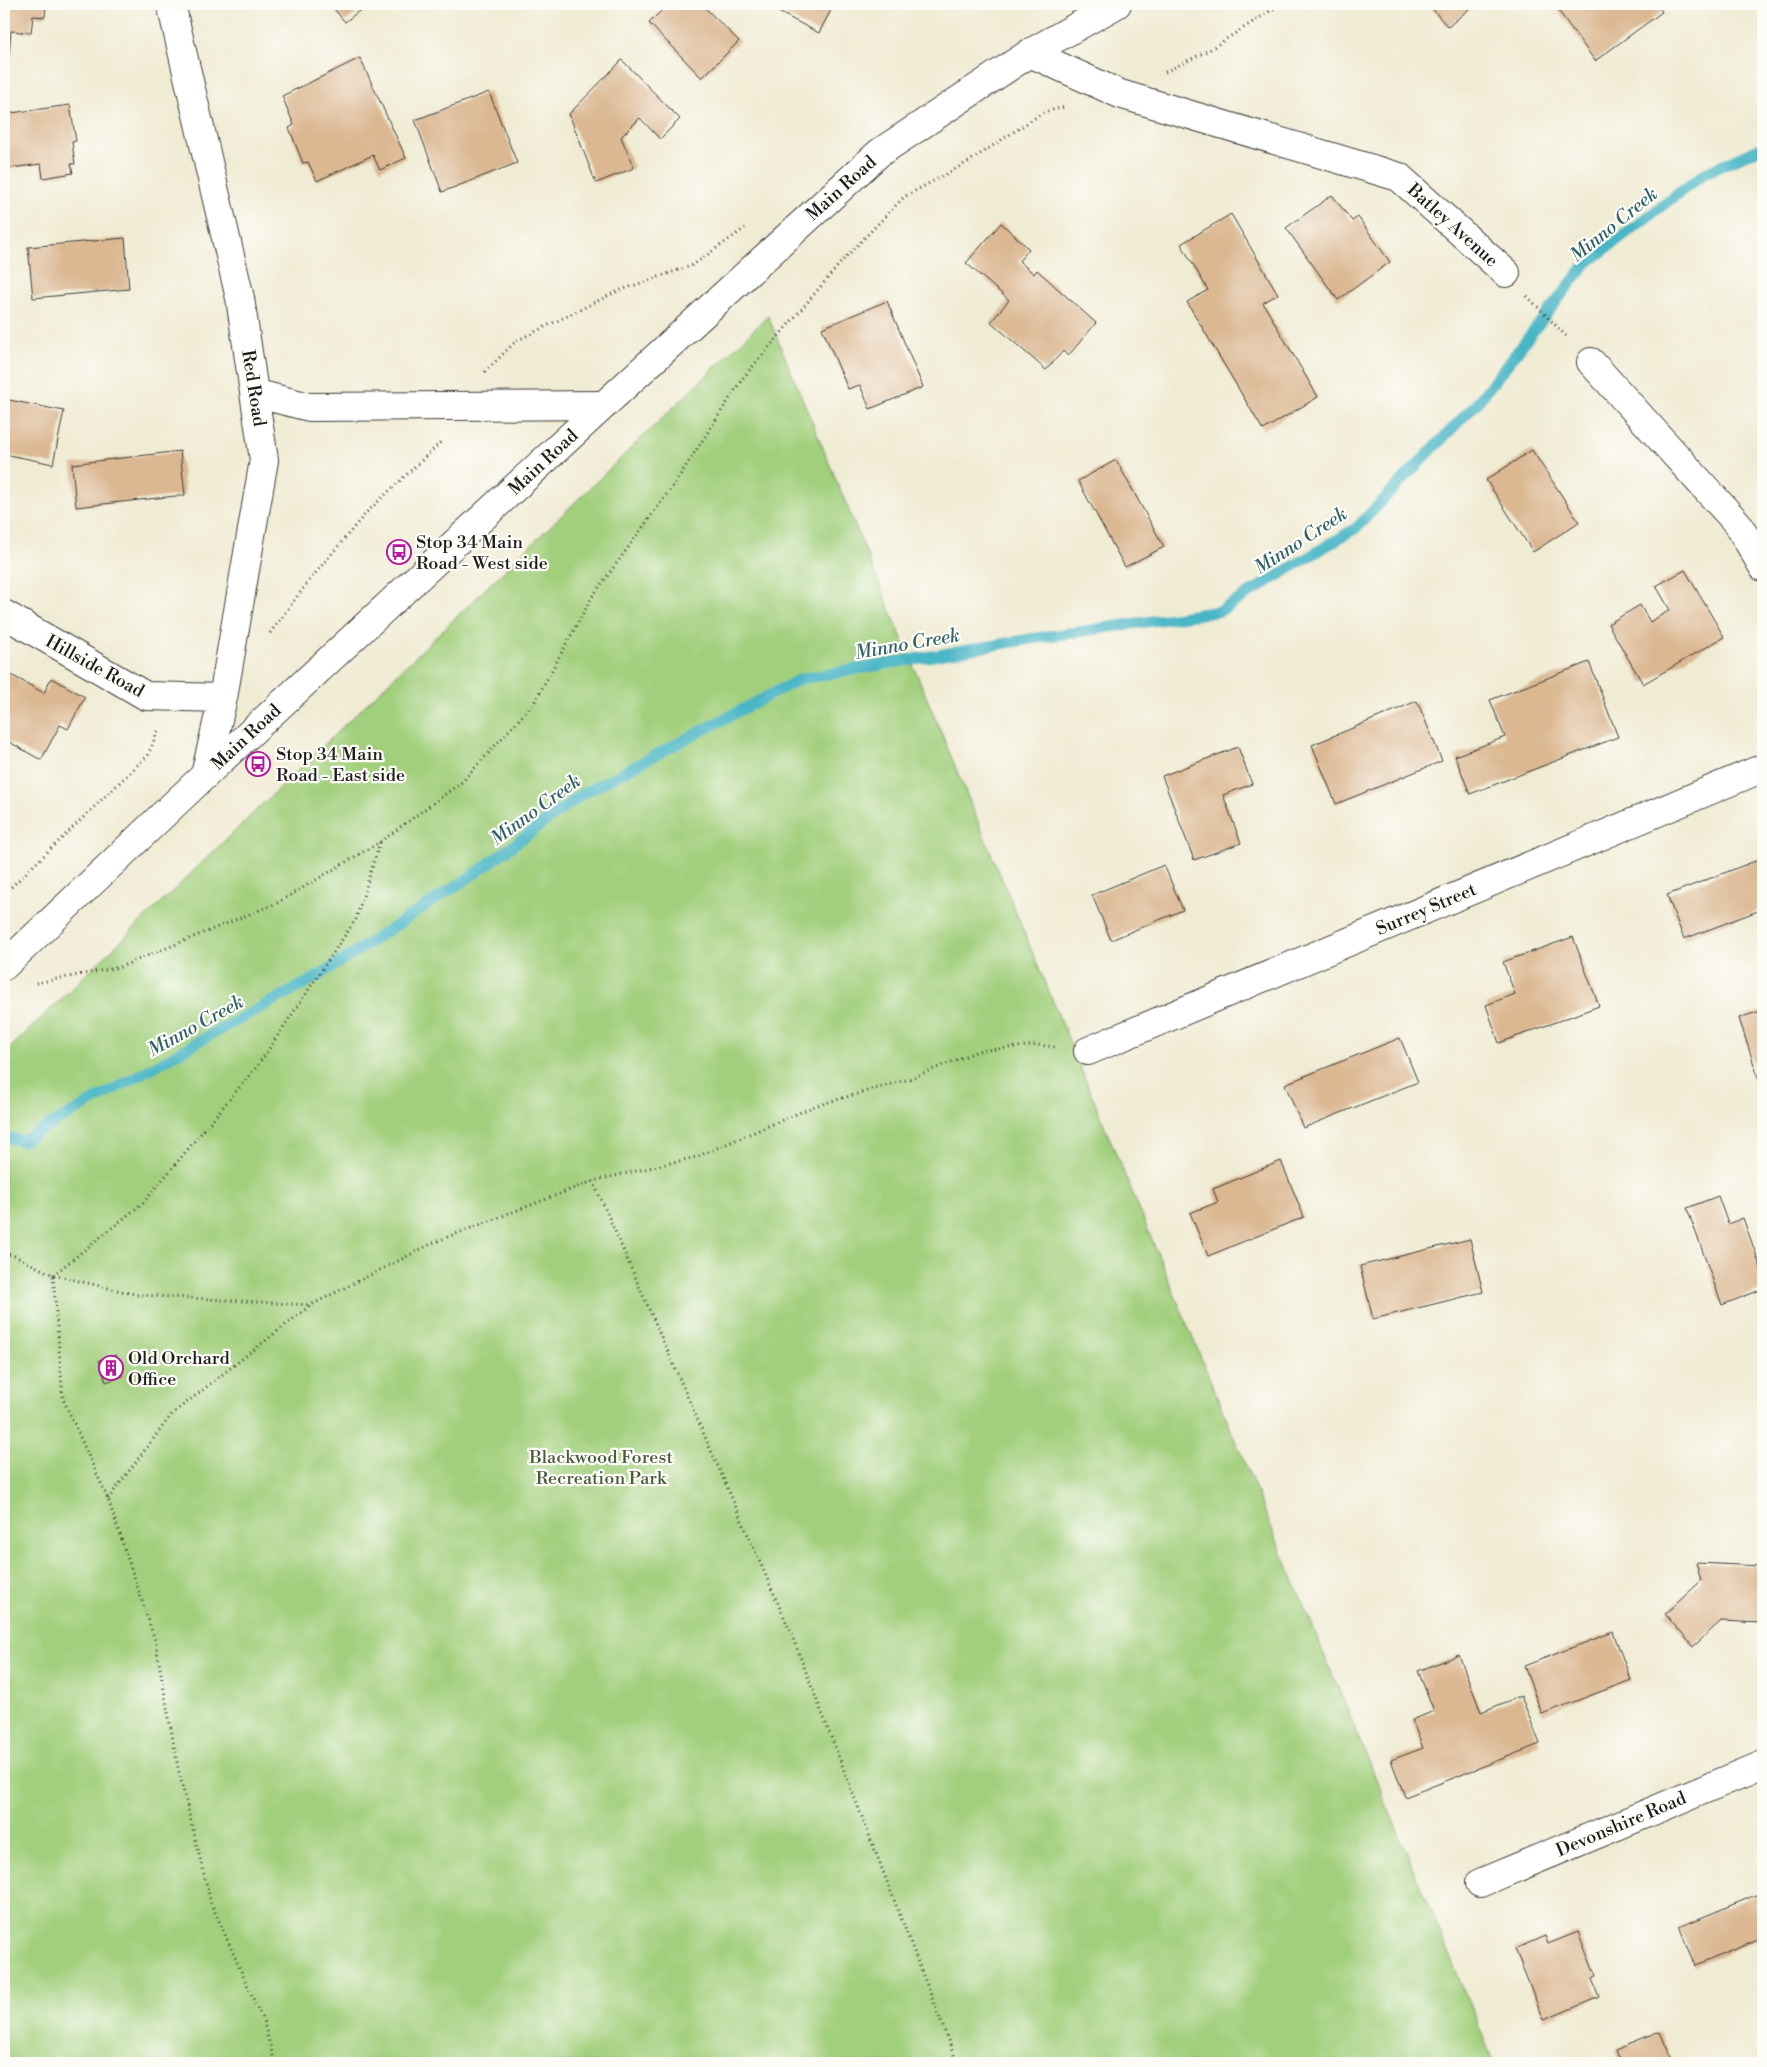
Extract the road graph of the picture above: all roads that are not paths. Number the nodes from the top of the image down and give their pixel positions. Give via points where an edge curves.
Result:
1 (171, 4) edge
2 (1117, 4) edge
3 (1030, 53) junction
4 (1506, 274) road end
5 (1591, 362) road end
6 (254, 393) junction
7 (604, 405) junction
8 (1763, 567) edge
9 (4, 614) edge
10 (222, 698) junction
11 (1763, 768) edge
12 (205, 775) junction
13 (4, 966) edge
14 (1088, 1051) road end
15 (1763, 1765) edge
16 (1480, 1883) dead end

1 - 6 street, Red Road via 240,298
2 - 3 street, Main Road
3 - 4 street, Batley Avenue via 1120,94 1400,177
3 - 7 street, Main Road via 879,153
5 - 8 street via 1738,524
6 - 7 street via 310,407
6 - 10 street, Red Road via 264,460
7 - 12 street, Main Road
9 - 10 street, Hillside Road via 146,696
10 - 12 street, Red Road
11 - 14 street, Surrey Street
12 - 13 street, Main Road
15 - 16 street, Devonshire Road

